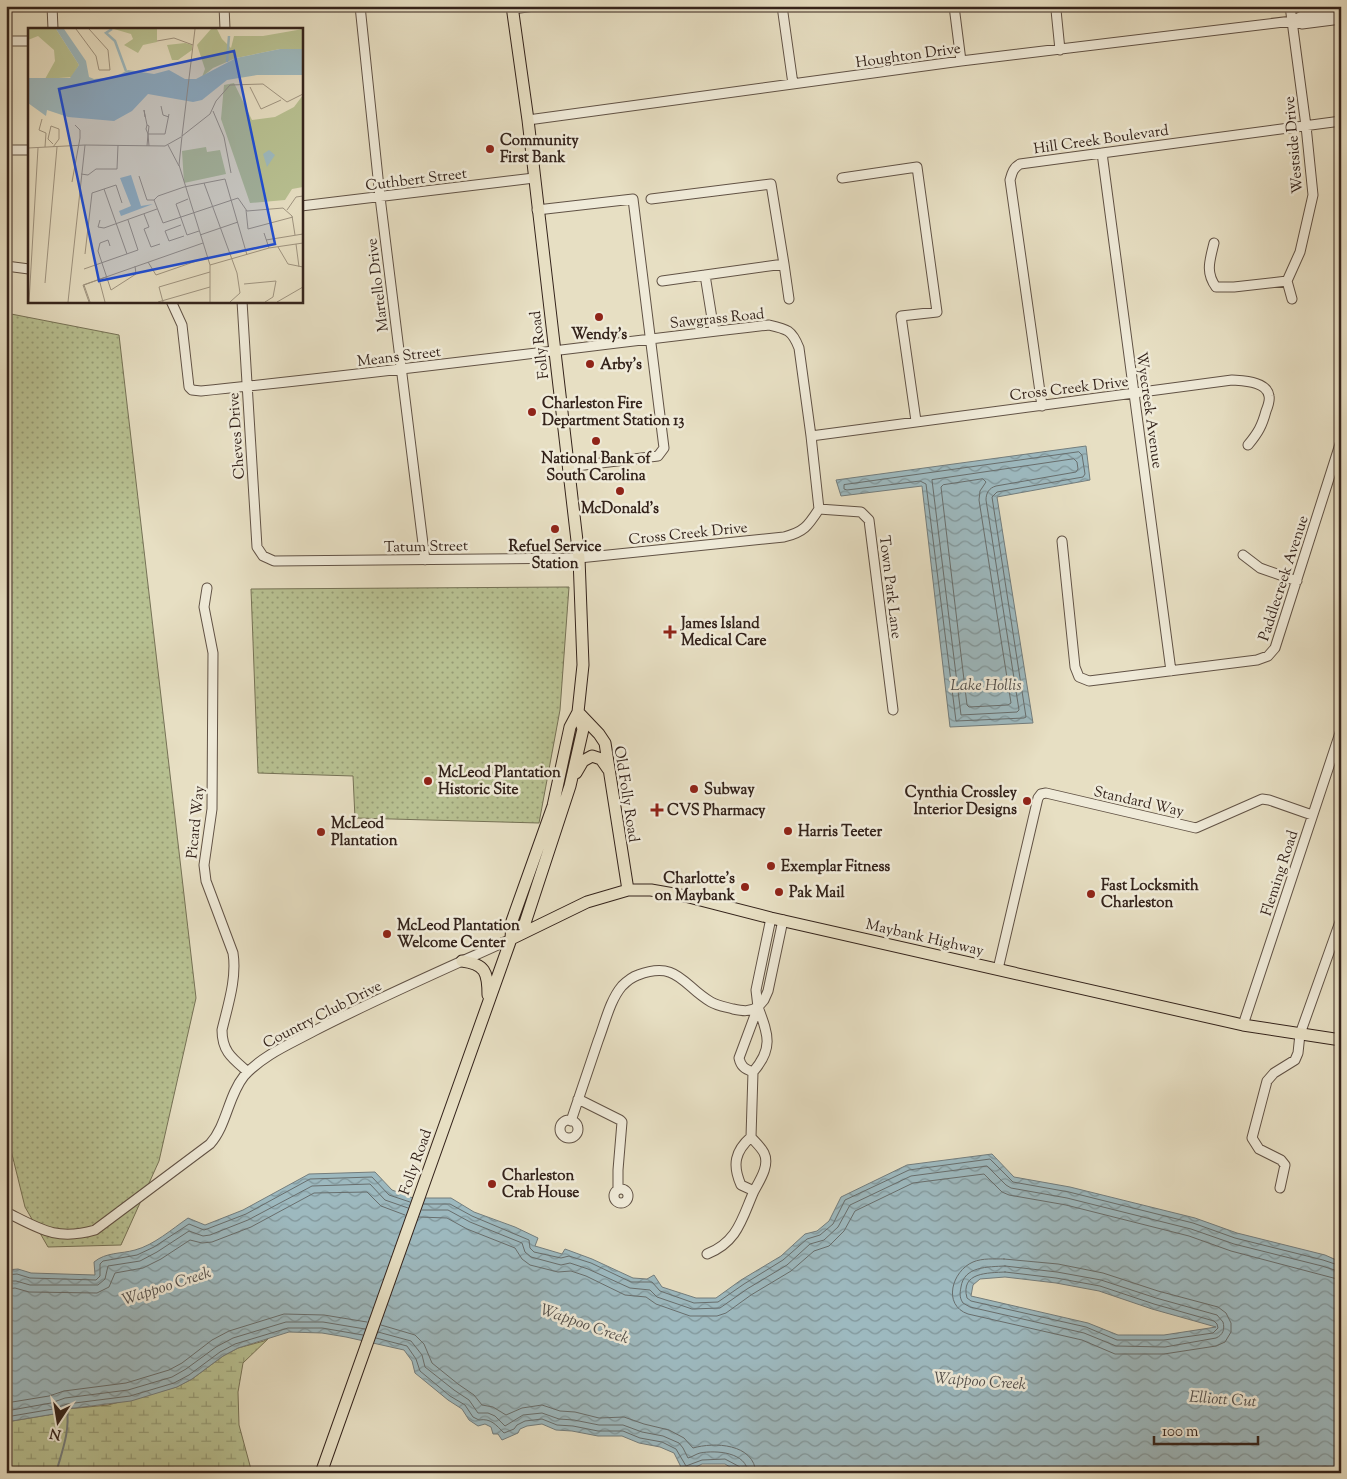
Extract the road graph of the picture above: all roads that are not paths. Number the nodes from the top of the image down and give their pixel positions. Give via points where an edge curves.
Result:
1 (52, 6) edge
2 (224, 6) edge
3 (360, 6) edge
4 (534, 6) edge
5 (782, 6) edge
6 (954, 6) edge
7 (1057, 6) edge
8 (1290, 6) edge
9 (513, 8) edge
10 (1341, 10) edge
11 (1341, 19) edge
12 (1292, 21) junction
13 (53, 28) edge
14 (225, 28) edge
15 (6, 41) edge
16 (28, 41) edge
17 (1060, 50) junction
18 (961, 61) junction
19 (793, 84) junction
20 (528, 120) junction
21 (1341, 121) edge
22 (1306, 126) junction
23 (6, 150) edge
24 (28, 150) edge
25 (1102, 153) junction
26 (534, 178) junction
27 (842, 178) dead end
28 (380, 197) junction
29 (651, 199) dead end
30 (302, 206) edge
31 (537, 210) junction
32 (1214, 243) dead end
33 (784, 264) junction
34 (6, 266) edge
35 (28, 269) edge
36 (705, 275) junction
37 (662, 280) dead end
38 (1287, 281) junction
39 (789, 299) dead end
40 (1292, 300) dead end
41 (171, 302) edge
42 (242, 302) edge
43 (714, 331) junction
44 (650, 338) junction
45 (555, 350) junction
46 (402, 370) junction
47 (246, 386) junction
48 (1134, 394) junction
49 (1042, 406) junction
50 (916, 421) junction
51 (811, 436) junction
52 (1341, 442) edge
53 (1248, 445) dead end
54 (568, 467) junction
55 (819, 509) junction
56 (1062, 541) dead end
57 (1243, 556) dead end
58 (579, 558) junction
59 (425, 560) junction
60 (274, 561) joint
61 (1297, 581) junction
62 (207, 588) dead end
63 (1172, 670) junction
64 (893, 710) dead end
65 (578, 712) junction
66 (1341, 730) edge
67 (610, 771) junction
68 (570, 786) junction
69 (1312, 815) junction
70 (628, 890) junction
71 (777, 919) junction
72 (1341, 919) edge
73 (511, 939) junction
74 (462, 961) junction
75 (998, 969) junction
76 (488, 1004) junction
77 (758, 1007) junction
78 (1243, 1025) junction
79 (1300, 1034) junction
80 (1341, 1040) edge
81 (248, 1072) junction
82 (753, 1072) junction
83 (578, 1099) junction
84 (571, 1121) dead end
85 (751, 1137) junction
86 (1280, 1188) dead end
87 (618, 1189) dead end
88 (754, 1191) junction
89 (6, 1212) edge
90 (708, 1254) dead end
91 (321, 1473) edge

1 - 13 street
2 - 14 street
3 - 28 street, Martello Drive
4 - 9 street
5 - 19 street
6 - 18 street
7 - 17 street
8 - 12 street, Westside Drive
9 - 20 main road, Folly Road
10 - 12 street, Houghton Drive via 1302,16
11 - 12 street, Houghton Drive via 1302,24
12 - 17 street, Houghton Drive
12 - 22 street, Westside Drive
15 - 16 street
17 - 18 street, Houghton Drive
18 - 19 street, Houghton Drive
19 - 20 street, Houghton Drive
20 - 26 main road, Folly Road
21 - 22 street, Hill Creek Boulevard
22 - 25 street, Hill Creek Boulevard
22 - 38 street, Westside Drive via 1313,195 1300,252
23 - 24 street
25 - 48 street, Wyecreek Avenue
25 - 49 street, Hill Creek Boulevard via 1020,164 1010,180
26 - 28 street, Cuthbert Street
26 - 31 main road, Folly Road
27 - 50 street via 917,167 937,312 901,316
28 - 30 street, Cuthbert Street
28 - 46 street, Martello Drive
29 - 33 street via 772,184
31 - 44 street via 633,199
31 - 45 main road, Folly Road
32 - 38 street via 1210,278 1216,287
33 - 36 street
33 - 39 street
34 - 35 street
36 - 37 street
36 - 43 street
38 - 40 street
41 - 47 street, Means Street via 182,325 189,387 201,391
42 - 47 street, Cheves Drive
43 - 44 street, Sawgrass Road
43 - 51 street, Sawgrass Road via 769,325 787,329 794,336 799,348
44 - 45 street, Sawgrass Road
44 - 54 street via 662,452 658,456
45 - 46 street, Means Street
45 - 54 main road, Folly Road
46 - 47 street, Means Street
46 - 59 street, Martello Drive
47 - 60 street, Cheves Drive via 257,547 263,556
48 - 49 street, Cross Creek Drive
48 - 53 street, Cross Creek Drive via 1232,380 1262,386 1270,398 1261,428
48 - 63 street, Wyecreek Avenue
49 - 50 street, Cross Creek Drive
50 - 51 street, Cross Creek Drive
51 - 55 street, Sawgrass Road
52 - 61 street, Paddlecreek Avenue
54 - 58 main road, Folly Road
55 - 58 street, Cross Creek Drive via 809,525 789,536
55 - 64 street, Town Park Lane via 861,512 869,520
56 - 63 street via 1075,667 1079,677 1089,681
57 - 61 street via 1260,568
58 - 59 street, Tatum Street
58 - 65 main road, Folly Road via 583,665
59 - 60 street, Tatum Street
61 - 63 street, Paddlecreek Avenue via 1275,648 1268,656 1258,660
62 - 81 street, Picard Way via 204,607 213,653 212,809 204,865 206,882 235,962 222,1038 230,1057
65 - 67 main road, Old Folly Road via 600,734
65 - 68 main road, Folly Road via 583,729
65 - 73 main road, Folly Road via 570,727 553,806 512,921
66 - 69 street, Fleming Road
67 - 68 main road via 601,759 587,757
67 - 70 main road, Old Folly Road
68 - 73 main road, Folly Road via 524,923
69 - 75 street, Standard Way via 1262,800 1196,828 1041,794
69 - 78 street, Fleming Road
70 - 71 main road, Maybank Highway via 683,895
70 - 73 main road, Maybank Highway via 588,902
71 - 75 main road, Maybank Highway
71 - 77 street via 756,990
72 - 79 street
73 - 74 street, Country Club Drive
73 - 76 main road, Folly Road
74 - 76 main road via 474,963 486,974
74 - 81 street, Country Club Drive via 346,1014 268,1055
75 - 78 main road, Maybank Highway
76 - 91 main road, Folly Road
77 - 82 street via 767,1032 767,1047 764,1058
77 - 82 street via 739,1058 740,1064
77 - 83 street via 749,1011 713,1003 681,976 671,972 660,970 631,978 616,994
78 - 79 main road, Maybank Highway
79 - 80 main road, Maybank Highway
79 - 86 street via 1295,1060 1267,1081 1252,1138 1259,1149 1281,1160 1284,1165
81 - 89 street, Country Club Drive via 235,1090 217,1136 210,1144 95,1230 81,1234 52,1233
82 - 85 street
83 - 84 street
83 - 87 street via 622,1122
85 - 88 street via 766,1159
85 - 88 street via 740,1146 737,1170 741,1185
88 - 90 street via 733,1238

